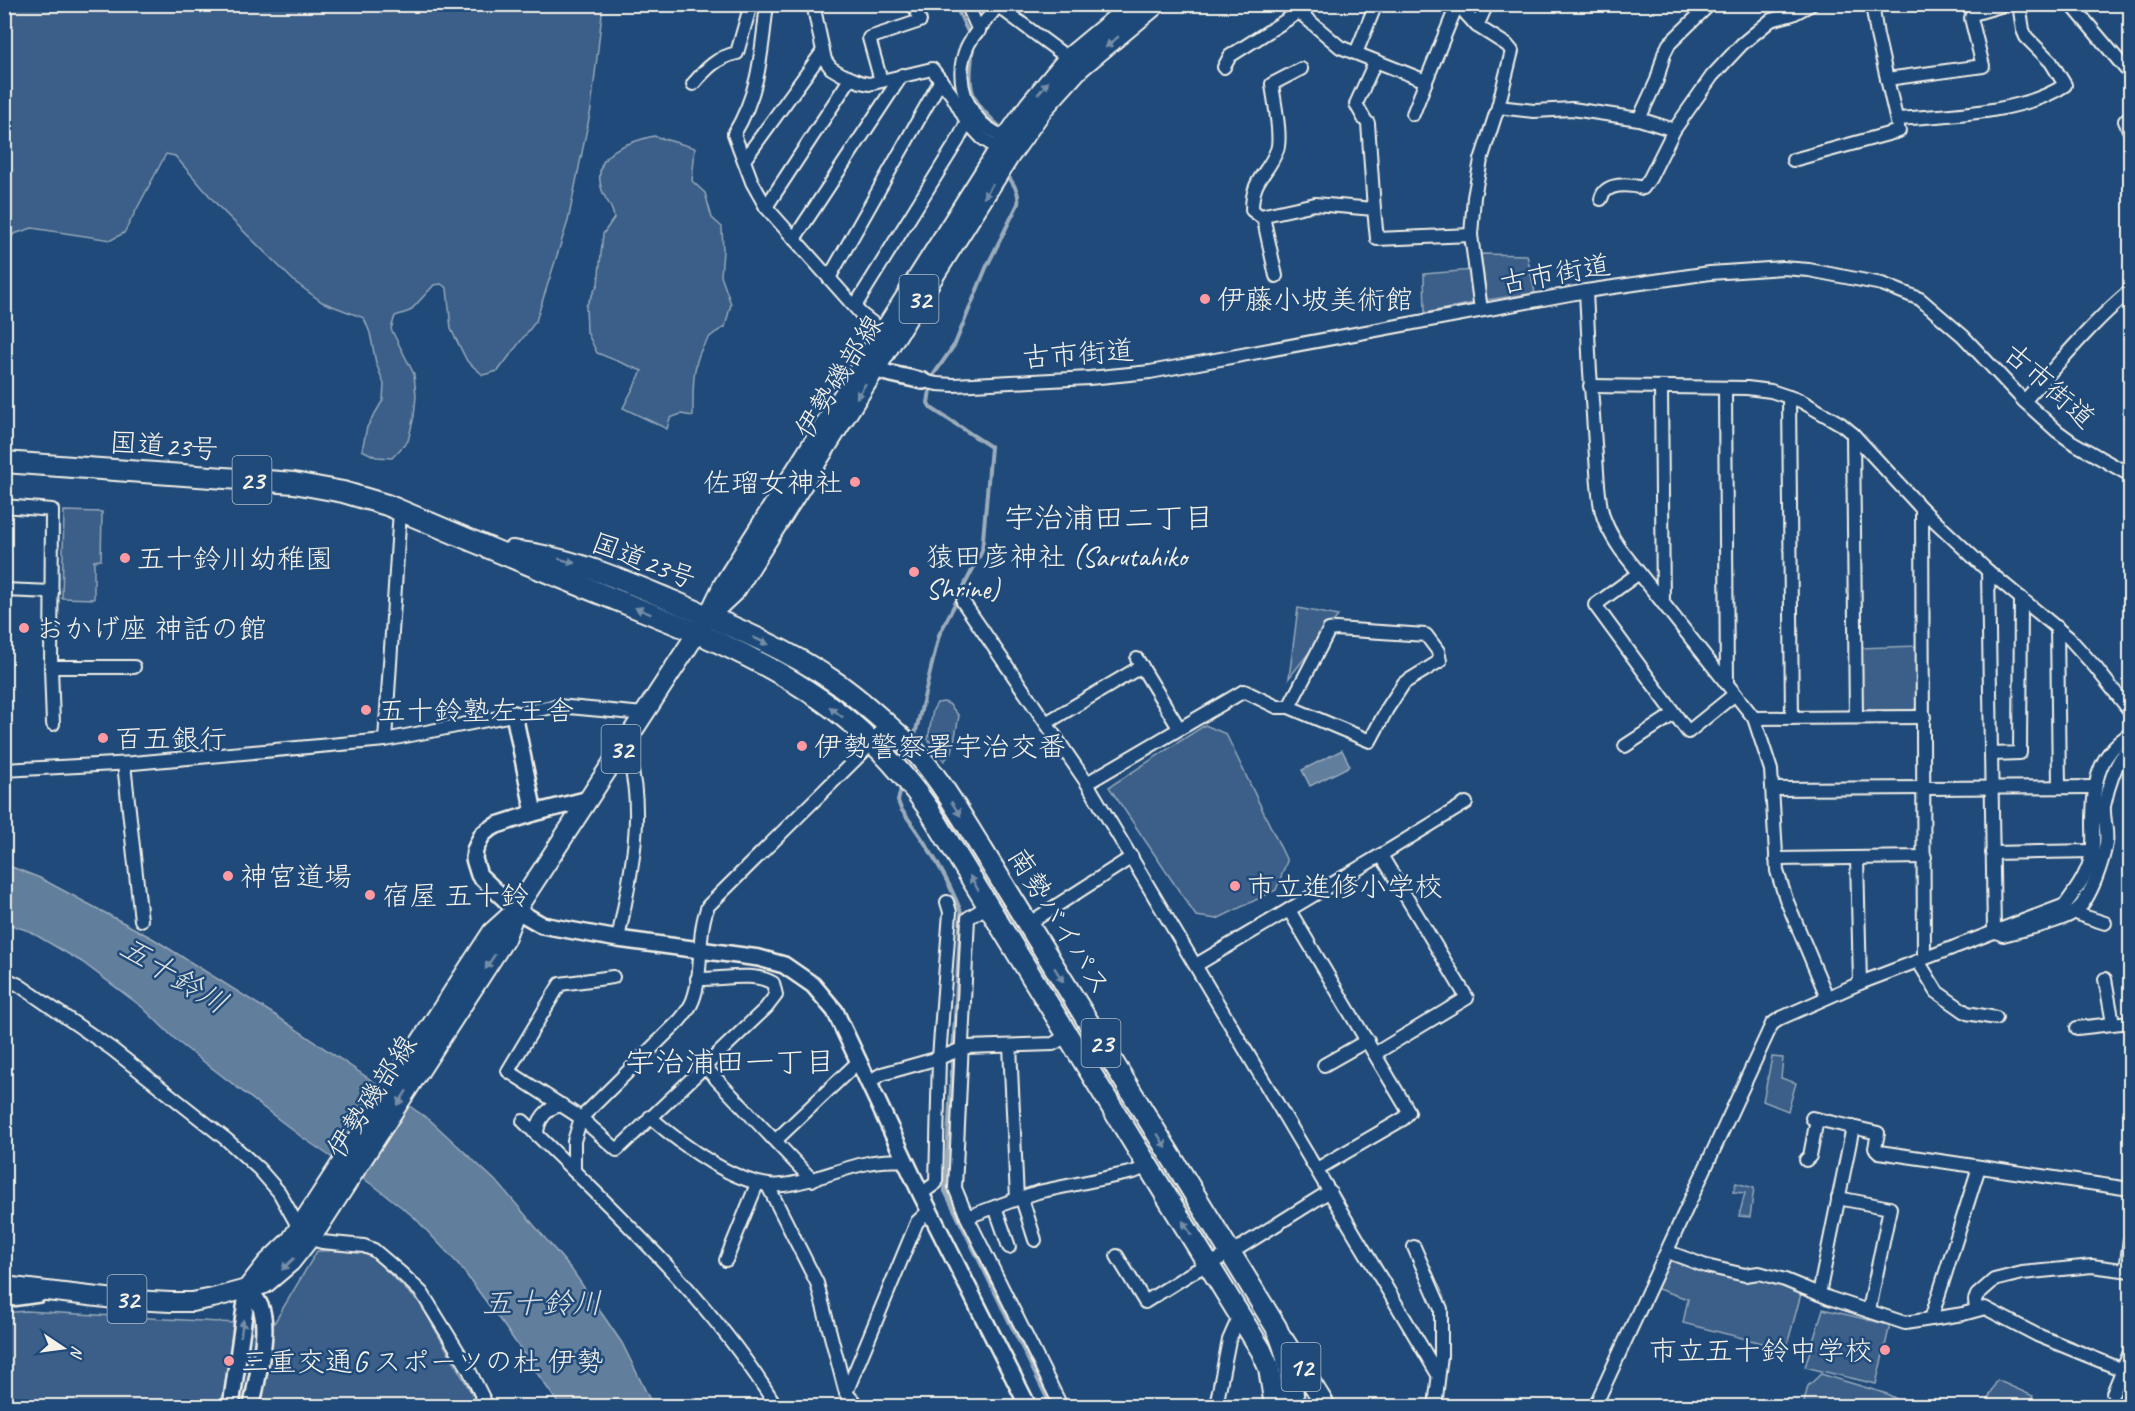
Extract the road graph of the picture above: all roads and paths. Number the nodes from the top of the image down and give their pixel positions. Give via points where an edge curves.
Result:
1 (750, 4) edge
2 (767, 4) edge
3 (813, 4) edge
4 (914, 4) edge
5 (966, 4) edge
6 (1157, 4) edge
7 (1376, 4) edge
8 (1487, 4) edge
9 (1710, 4) edge
10 (1812, 4) edge
11 (1872, 4) edge
12 (2007, 4) edge
13 (2019, 4) edge
14 (2071, 4) edge
15 (998, 5) edge
16 (1457, 5) edge
17 (1133, 8) edge
18 (1477, 26) junction
19 (979, 31) junction
20 (823, 51) junction
21 (1356, 53) junction
22 (1068, 58) junction
23 (1375, 62) junction
24 (1224, 67) dead end
25 (1301, 69) dead end
26 (2130, 74) edge
27 (902, 75) junction
28 (850, 79) junction
29 (1887, 79) junction
30 (941, 80) junction
31 (881, 81) junction
32 (1426, 81) junction
33 (693, 84) dead end
34 (1498, 107) junction
35 (1413, 114) dead end
36 (2130, 116) edge
37 (1639, 119) junction
38 (1897, 119) junction
39 (967, 122) junction
40 (1674, 130) junction
41 (2130, 132) edge
42 (1001, 144) junction
43 (744, 160) junction
44 (1793, 160) dead end
45 (1601, 199) dead end
46 (766, 207) junction
47 (1374, 209) junction
48 (1263, 216) junction
49 (1472, 236) junction
50 (794, 239) junction
51 (1276, 276) dead end
52 (829, 278) junction
53 (1586, 291) junction
54 (2130, 291) edge
55 (855, 306) junction
56 (1481, 310) junction
57 (883, 331) junction
58 (869, 365) junction
59 (923, 381) joint
60 (1590, 386) junction
61 (1661, 387) junction
62 (1725, 388) junction
63 (1790, 396) junction
64 (2024, 401) junction
65 (1853, 434) junction
66 (4, 462) edge
67 (2130, 475) edge
68 (4, 506) edge
69 (1922, 509) junction
70 (400, 510) junction
71 (488, 548) junction
72 (1988, 571) junction
73 (1639, 573) junction
74 (4, 590) edge
75 (52, 592) junction
76 (2021, 598) junction
77 (963, 602) dead end
78 (1663, 603) junction
79 (708, 616) junction
80 (2056, 627) junction
81 (697, 633) junction
82 (51, 667) junction
83 (134, 667) dead end
84 (1728, 684) junction
85 (1735, 694) junction
86 (1289, 708) junction
87 (2130, 711) edge
88 (514, 714) junction
89 (644, 714) junction
90 (1674, 714) junction
91 (1856, 717) junction
92 (1924, 717) junction
93 (1754, 718) junction
94 (1792, 718) junction
95 (1046, 723) junction
96 (53, 724) dead end
97 (887, 724) junction
98 (1179, 728) junction
99 (2130, 734) edge
100 (385, 740) junction
101 (872, 743) junction
102 (1625, 746) dead end
103 (2130, 749) edge
104 (618, 753) junction
105 (1992, 754) junction
106 (124, 764) junction
107 (4, 770) edge
108 (1088, 783) junction
109 (2059, 786) junction
110 (1992, 787) junction
111 (2094, 787) junction
112 (1773, 789) junction
113 (1924, 789) junction
114 (589, 799) junction
115 (1466, 803) dead end
116 (534, 813) junction
117 (2093, 851) junction
118 (1992, 853) junction
119 (1381, 855) junction
120 (1132, 857) junction
121 (1924, 857) junction
122 (1857, 858) junction
123 (1776, 859) junction
124 (947, 902) dead end
125 (988, 906) junction
126 (516, 910) junction
127 (1289, 910) junction
128 (2077, 910) junction
129 (141, 920) dead end
130 (2105, 923) dead end
131 (1028, 924) junction
132 (1994, 931) junction
133 (618, 939) junction
134 (700, 949) junction
135 (1921, 960) junction
136 (1196, 965) junction
137 (613, 977) dead end
138 (4, 978) edge
139 (697, 979) junction
140 (2105, 979) dead end
141 (1860, 983) junction
142 (1827, 997) junction
143 (1996, 1018) dead end
144 (2130, 1022) edge
145 (2113, 1023) junction
146 (2077, 1028) dead end
147 (1068, 1035) junction
148 (1368, 1040) junction
149 (1010, 1046) junction
150 (960, 1050) junction
151 (1376, 1053) junction
152 (941, 1057) junction
153 (859, 1061) junction
154 (1324, 1065) dead end
155 (704, 1066) junction
156 (868, 1082) junction
157 (562, 1105) junction
158 (650, 1117) junction
159 (582, 1118) junction
160 (523, 1122) dead end
161 (1852, 1127) junction
162 (537, 1135) junction
163 (776, 1140) junction
164 (905, 1160) junction
165 (1806, 1160) dead end
166 (1148, 1166) junction
167 (1979, 1167) junction
168 (1317, 1170) junction
169 (574, 1172) junction
170 (812, 1180) junction
171 (763, 1185) junction
172 (2130, 1189) edge
173 (1330, 1191) junction
174 (921, 1194) junction
175 (1838, 1198) junction
176 (1019, 1199) junction
177 (995, 1207) junction
178 (930, 1210) junction
179 (967, 1217) junction
180 (308, 1228) junction
181 (2130, 1239) edge
182 (1035, 1240) dead end
183 (1009, 1247) dead end
184 (1413, 1248) dead end
185 (1668, 1252) junction
186 (1231, 1253) junction
187 (1117, 1256) dead end
188 (726, 1260) dead end
189 (1209, 1264) junction
190 (2128, 1270) edge
191 (4, 1279) edge
192 (4, 1286) edge
193 (249, 1287) junction
194 (51, 1292) junction
195 (1819, 1294) junction
196 (4, 1299) edge
197 (1976, 1309) junction
198 (1869, 1310) junction
199 (1240, 1315) junction
200 (1931, 1319) junction
201 (1276, 1327) junction
202 (1261, 1350) junction
203 (2127, 1362) edge
204 (1437, 1373) junction
205 (846, 1393) junction
206 (2113, 1393) dead end
207 (1294, 1406) edge
208 (231, 1407) edge
209 (252, 1407) edge
210 (487, 1407) edge
211 (776, 1407) edge
212 (858, 1407) edge
213 (1028, 1407) edge
214 (1061, 1407) edge
215 (1216, 1407) edge
216 (1275, 1407) edge
217 (1326, 1407) edge
218 (1435, 1407) edge
219 (1595, 1407) edge

1 - 33 street via 736,53 711,64
2 - 43 street via 753,93 734,134
3 - 20 street
4 - 31 street via 920,21 868,38
5 - 19 street
6 - 17 main road, 伊勢磯部線 / 32
7 - 21 street
8 - 18 street
9 - 37 street via 1669,44
10 - 40 street via 1771,20 1742,44 1712,76
11 - 29 street
12 - 29 street via 1971,18 1983,66
13 - 38 street via 2024,33 2051,62 2065,85 2034,100 2003,107
14 - 26 street
15 - 19 street
15 - 22 street
16 - 18 street
16 - 32 street
17 - 22 main road, 伊勢磯部線 / 32
17 -> 58 main road, 伊勢磯部線 / 32 via 1044,108
18 - 34 street via 1512,51
19 - 42 street via 968,45 962,63 962,87 973,111
20 - 28 street via 831,68
20 - 43 street
21 - 23 street
21 - 24 street via 1340,47 1299,12 1230,56
42 -> 22 main road, 伊勢磯部線 / 32
23 - 32 street
23 - 47 street via 1356,104 1366,122
25 - 48 street via 1272,84 1279,143 1256,183 1252,200 1252,210
27 - 30 street via 932,69
27 - 31 street
27 - 50 street
28 - 31 street via 869,84
28 - 46 street
29 - 38 street
30 - 39 street
30 - 52 street
32 - 35 street
34 - 37 street via 1534,111 1572,109
34 - 49 street via 1481,160
36 - 41 street via 2125,121
37 - 40 street
38 - 44 street via 1899,131
39 - 42 street via 982,138
39 - 55 street
40 - 45 street via 1643,188 1630,184 1610,188
42 - 57 main road, 伊勢磯部線 / 32
43 - 46 street
46 - 50 street
47 - 48 street via 1315,204
47 - 49 street via 1377,239
48 - 51 street
49 - 56 street
50 - 52 street
52 - 55 street
53 - 56 street, 古市街道
53 - 60 street
53 - 64 street, 古市街道 via 1710,273 1783,268 1882,284 1936,310
54 - 64 street via 2103,313
55 - 57 street
56 - 59 street, 古市街道 via 1150,372 954,385
57 - 58 main road, 伊勢磯部線 / 32
58 - 59 street
58 - 79 main road, 伊勢磯部線 / 32 via 723,585
60 - 61 street
60 - 73 street via 1601,510 1611,537
61 - 62 street
61 - 78 street
62 - 63 street
62 - 84 street
63 - 65 street
63 - 94 street
64 - 67 street, 古市街道 via 2072,442
65 - 69 street
65 - 91 street
66 - 70 highway, 国道23号 / 23 via 294,483 360,496
68 - 75 street via 52,510
69 - 72 street
69 - 92 street
70 - 71 highway, 国道23号 / 23
70 - 100 street
71 -> 79 highway, 国道23号 / 23 via 544,555 594,569
81 -> 71 highway, 国道23号 / 23
72 - 76 street
72 - 105 street
73 - 78 street
73 - 90 street via 1595,605
74 - 75 street
75 - 82 street
76 - 80 street
76 - 105 street via 2020,753
77 - 95 street
78 - 84 street
79 - 81 main road, 伊勢磯部線 / 32
79 -> 97 highway, 南勢バイパス / 23 via 820,672
80 - 87 street
80 - 109 street
81 - 89 main road, 伊勢磯部線 / 32
101 -> 81 highway, 南勢バイパス / 23 via 782,674
82 - 83 street
82 - 96 street
84 - 85 street
85 - 90 street via 1688,732
85 - 93 street
86 - 86 street via 1370,741 1404,683 1440,661 1438,651 1426,635 1329,630
86 - 98 street via 1277,707 1244,691
88 - 89 street via 573,706
88 - 100 street
88 - 116 street
89 - 104 main road, 伊勢磯部線 / 32
90 - 102 street
91 - 92 street
91 - 94 street
92 - 113 street
93 - 94 street
93 - 112 street
95 - 98 street via 1139,663
95 - 108 street
97 - 101 street
97 -> 131 highway, 南勢バイパス / 23 via 947,795
98 - 108 street
99 - 111 street via 2112,748
100 - 106 street
125 -> 101 highway, 南勢バイパス / 23 via 914,788
101 - 134 street via 714,899 704,917
103 - 128 street via 2120,759 2104,805 2103,855 2091,889
104 - 114 main road, 伊勢磯部線 / 32
104 - 133 street via 630,763 637,801 630,878
105 - 110 street
106 - 107 street
106 - 129 street
108 - 120 street
109 - 110 street
109 - 111 street
110 - 113 street
110 - 118 street
111 - 117 street
112 - 113 street
112 - 123 street
113 - 121 street
114 - 116 street
114 - 126 main road, 伊勢磯部線 / 32
115 - 119 street
116 - 126 street via 488,830 475,850 479,875
117 - 118 street
117 - 132 street via 2076,891 2065,905
118 - 132 street
119 - 127 street
119 - 151 street via 1467,999
120 - 131 street
120 - 136 street
121 - 122 street
121 - 135 street
122 - 123 street
122 - 141 street
123 - 142 street via 1786,899
124 - 152 street via 950,912
125 - 147 highway, 南勢バイパス / 23
125 - 150 street via 968,918
126 - 133 street via 542,925
126 - 180 main road, 伊勢磯部線 / 32 via 492,932 428,1044
127 - 136 street
127 - 148 street
128 - 130 street via 2080,915
128 - 132 street via 2003,935
131 -> 186 highway, 南勢バイパス / 23
132 - 135 street
133 - 134 street
134 - 139 street
134 - 153 street via 776,962 805,977 835,1011
135 - 141 street
135 - 143 street via 1937,992 1967,1013
136 - 168 street
137 - 157 street via 560,984 508,1071
138 - 180 street via 112,1049 227,1140 259,1169
139 - 155 street via 765,979 773,983 776,991 766,1008
139 - 159 street via 693,1000 680,1020
140 - 145 street
141 - 142 street
142 - 185 street via 1773,1024
144 - 145 street
145 - 146 street
147 - 149 street via 1053,1044
147 - 166 highway, 南勢バイパス / 23
148 - 151 street
148 - 154 street
149 - 150 street
149 - 176 street
150 - 152 street
150 - 179 street via 955,1188
151 - 168 street via 1409,1112
152 - 156 street via 882,1074
152 - 174 street via 936,1183
153 - 156 street
153 - 163 street
155 - 158 street
155 - 163 street
156 - 164 street
157 - 159 street
157 - 162 street via 554,1106 541,1119
158 - 159 street via 617,1150
158 - 171 street via 710,1160
159 - 169 street via 574,1140
160 - 162 street
161 - 165 street via 1815,1119 1810,1156
161 - 167 street via 1878,1133 1875,1148 1879,1152
161 - 175 street
162 - 169 street
163 - 170 street
164 - 170 street via 870,1162
164 - 174 street
166 - 176 street
189 -> 166 highway, 南勢バイパス / 23
167 - 172 street
167 - 200 street
168 - 173 street
169 - 211 street via 680,1281
170 - 171 street
171 - 188 street
171 - 205 street via 817,1283
173 - 186 street
173 - 204 street
174 - 178 street
175 - 195 street
175 - 198 street via 1890,1208
176 - 177 street
176 - 182 street
177 - 179 street
177 - 183 street
178 - 205 street via 917,1222
178 - 213 street
179 - 214 street
180 - 193 main road, 伊勢磯部線 / 32 via 267,1263
180 - 210 street via 322,1242 364,1246 422,1293
181 - 190 street
184 - 204 street via 1441,1309
185 - 195 street via 1745,1275 1760,1273
185 - 219 street
186 - 189 street
186 - 201 highway, 南勢バイパス / 23
187 - 189 street via 1145,1302
189 - 199 highway, 南勢バイパス / 23
190 - 197 street via 2092,1266 2022,1273 1994,1281 1977,1295
191 - 194 street
192 - 194 main road, 32
193 - 194 main road, 32 via 192,1302
208 -> 193 street
193 - 209 street via 257,1300 264,1335
194 - 196 street
195 - 198 street
197 - 200 street
197 - 203 street via 1990,1309 2037,1335
198 - 200 street via 1905,1323
199 - 202 highway, 南勢バイパス / 23
199 - 215 street via 1229,1340
201 - 207 highway, 南勢バイパス / 23 via 1293,1379
201 - 217 main road, 12
202 - 207 main road, 12
202 - 216 highway, 南勢バイパス / 23 via 1269,1368
203 - 206 street
204 - 218 street
205 - 212 street

